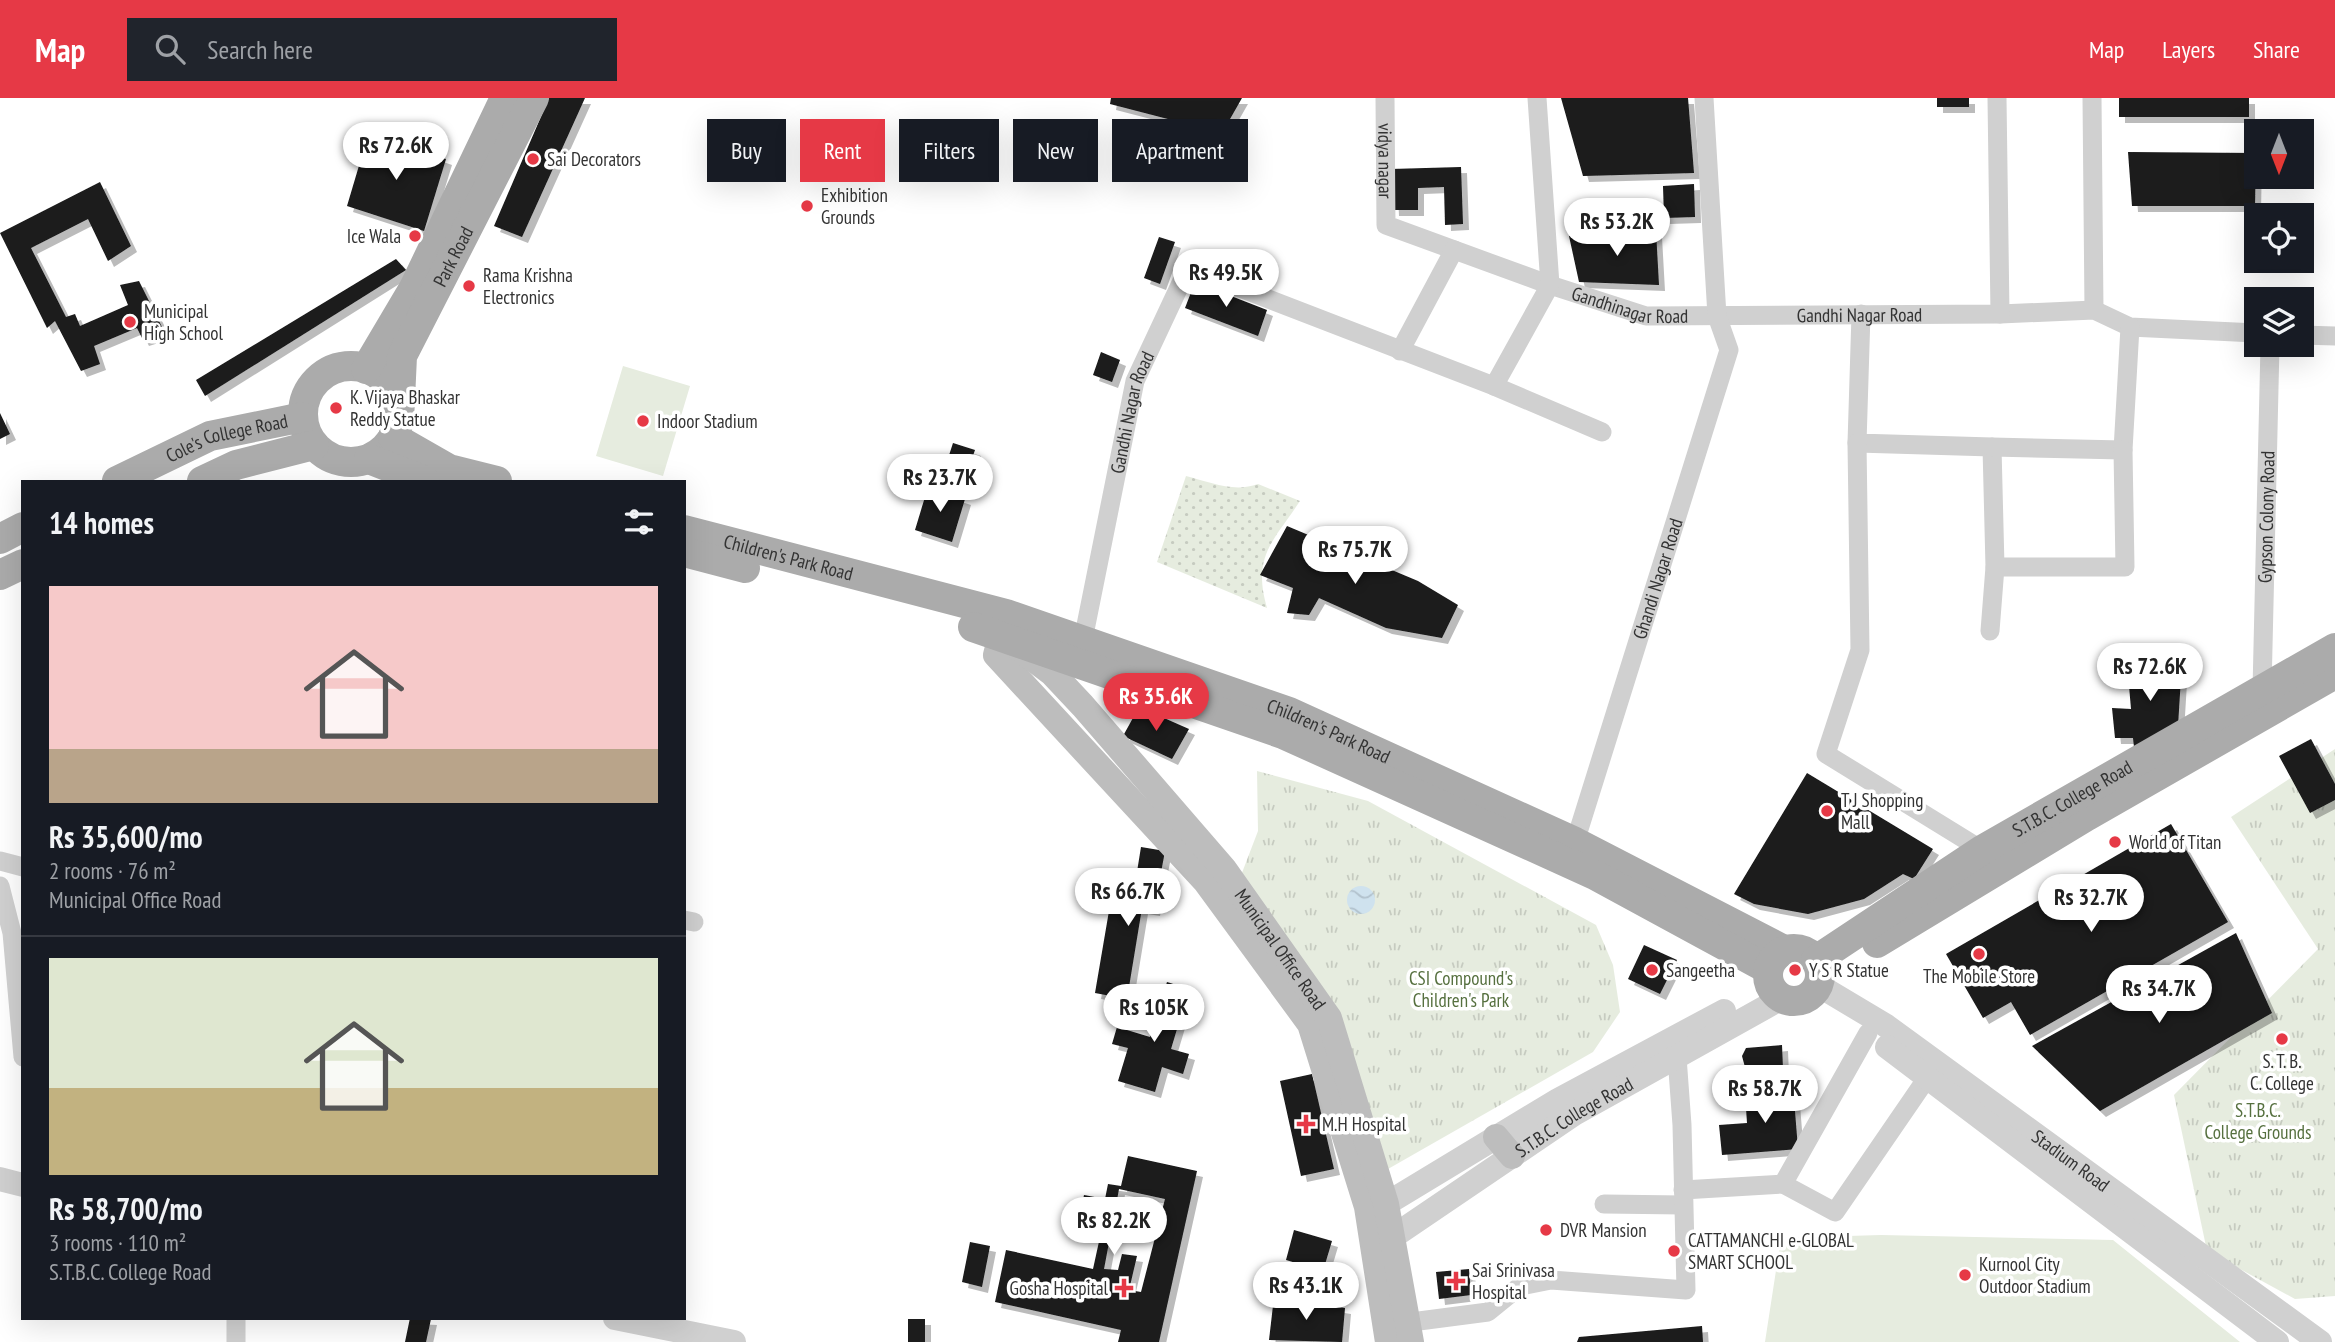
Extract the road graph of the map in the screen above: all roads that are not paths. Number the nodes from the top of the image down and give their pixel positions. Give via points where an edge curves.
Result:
1 (505, 98) edge
2 (534, 98) edge
3 (1385, 98) edge
4 (1537, 98) edge
5 (1704, 98) edge
6 (1997, 98) edge
7 (2092, 98) edge
8 (1386, 225) joint
9 (1454, 250) junction
10 (1550, 285) junction
11 (2094, 310) junction
12 (1861, 314) junction
13 (2000, 314) junction
14 (1717, 316) junction
15 (2130, 327) junction
16 (2244, 332) edge
17 (2314, 335) edge
18 (2335, 336) edge
19 (1400, 351) junction
20 (2270, 357) edge
21 (366, 369) junction
22 (1494, 386) junction
23 (303, 417) junction
24 (396, 429) junction
25 (1602, 432) dead end
26 (1857, 443) junction
27 (314, 445) junction
28 (1992, 447) junction
29 (2123, 450) junction
30 (369, 459) junction
31 (416, 479) edge
32 (119, 480) edge
33 (204, 480) edge
34 (493, 480) edge
35 (21, 528) edge
36 (686, 531) edge
37 (0, 539) edge
38 (686, 552) edge
39 (21, 565) edge
40 (1995, 567) junction
41 (0, 575) edge
42 (1003, 624) junction
43 (1990, 631) dead end
44 (1083, 640) junction
45 (2335, 648) edge
46 (2335, 674) edge
47 (2262, 690) junction
48 (1575, 842) junction
49 (1982, 850) junction
50 (0, 861) edge
51 (21, 866) edge
52 (0, 886) edge
53 (17, 935) edge
54 (1796, 978) junction
55 (21, 1024) edge
56 (1868, 1033) junction
57 (1677, 1057) junction
58 (1927, 1078) junction
59 (1504, 1147) junction
60 (0, 1179) edge
61 (21, 1184) edge
62 (1783, 1184) junction
63 (1683, 1197) junction
64 (1604, 1204) dead end
65 (1377, 1206) junction
66 (1382, 1237) junction
67 (236, 1320) edge
68 (625, 1320) edge
69 (1397, 1333) edge
70 (236, 1342) edge
71 (734, 1342) edge
72 (2277, 1342) edge
73 (2320, 1342) edge

1 - 21 main road, Park Road via 414,288
2 - 24 main road, Park Road via 402,356
3 - 8 street, vidya nagar
4 - 10 street
5 - 14 street, Ghandi Nagar Road
6 - 13 street
7 - 11 street
8 - 9 street, Gandhinagar Road
9 - 10 street, Gandhinagar Road
9 - 19 street
10 - 14 street, Gandhinagar Road via 1646,316
10 - 22 street
11 - 13 street, Gandhi Nagar Road
11 - 15 street
12 - 13 street, Gandhi Nagar Road
12 - 14 street, Gandhi Nagar Road
12 - 26 street
14 - 48 street, Ghandi Nagar Road via 1729,350
15 - 16 street
15 - 29 street
17 - 18 street
19 - 22 street, Gandhi Nagar Road
19 - 44 street, Gandhi Nagar Road via 1188,268 1135,381
20 - 47 street, Gypson Colony Road
21 - 23 main road via 350,366 320,377 310,388
21 - 24 main road via 392,389 398,405
22 - 25 street, Gandhi Nagar Road
23 - 27 main road
23 - 32 main road, Cole's College Road via 209,436
24 - 30 main road via 383,450
24 - 34 main road via 449,469
26 - 28 street
26 - 49 street via 1860,650 1826,754
27 - 30 main road via 339,461
27 - 33 main road, Cole's College Road via 236,466
28 - 29 street
28 - 40 street
29 - 40 street via 2125,567
30 - 31 main road
35 - 37 main road
36 - 42 main road, Children's Park Road
38 - 42 main road, Children's Park Road
39 - 41 main road
40 - 43 street
42 - 44 main road, Children's Park Road
42 - 54 main road, Children's Park Road via 1283,734 1595,875
42 - 65 main road, Municipal Office Road via 1083,706 1224,869 1329,1018
44 - 48 main road, Children's Park Road via 1289,712
45 - 47 main road, S.T.B.C. College Road
46 - 54 main road, S.T.B.C. College Road
47 - 49 main road, S.T.B.C. College Road
48 - 54 main road, Children's Park Road
49 - 54 main road, S.T.B.C. College Road
50 - 51 street
52 - 53 street
53 - 55 street
54 - 56 street, Stadium Road
54 - 57 street, S.T.B.C. College Road
54 - 59 street via 1558,1100
54 - 73 street, Stadium Road via 1885,1025
56 - 58 street, Stadium Road
56 - 62 street
57 - 59 street, S.T.B.C. College Road
57 - 63 street
58 - 62 street via 1835,1212
58 - 72 street, Stadium Road
59 - 65 street
59 - 66 street, S.T.B.C. College Road
60 - 61 street
62 - 63 street
63 - 64 street
63 - 69 street via 1686,1290 1551,1280 1520,1286 1488,1312
65 - 66 main road, Municipal Office Road
66 - 69 main road, Municipal Office Road
67 - 70 street
68 - 71 street

